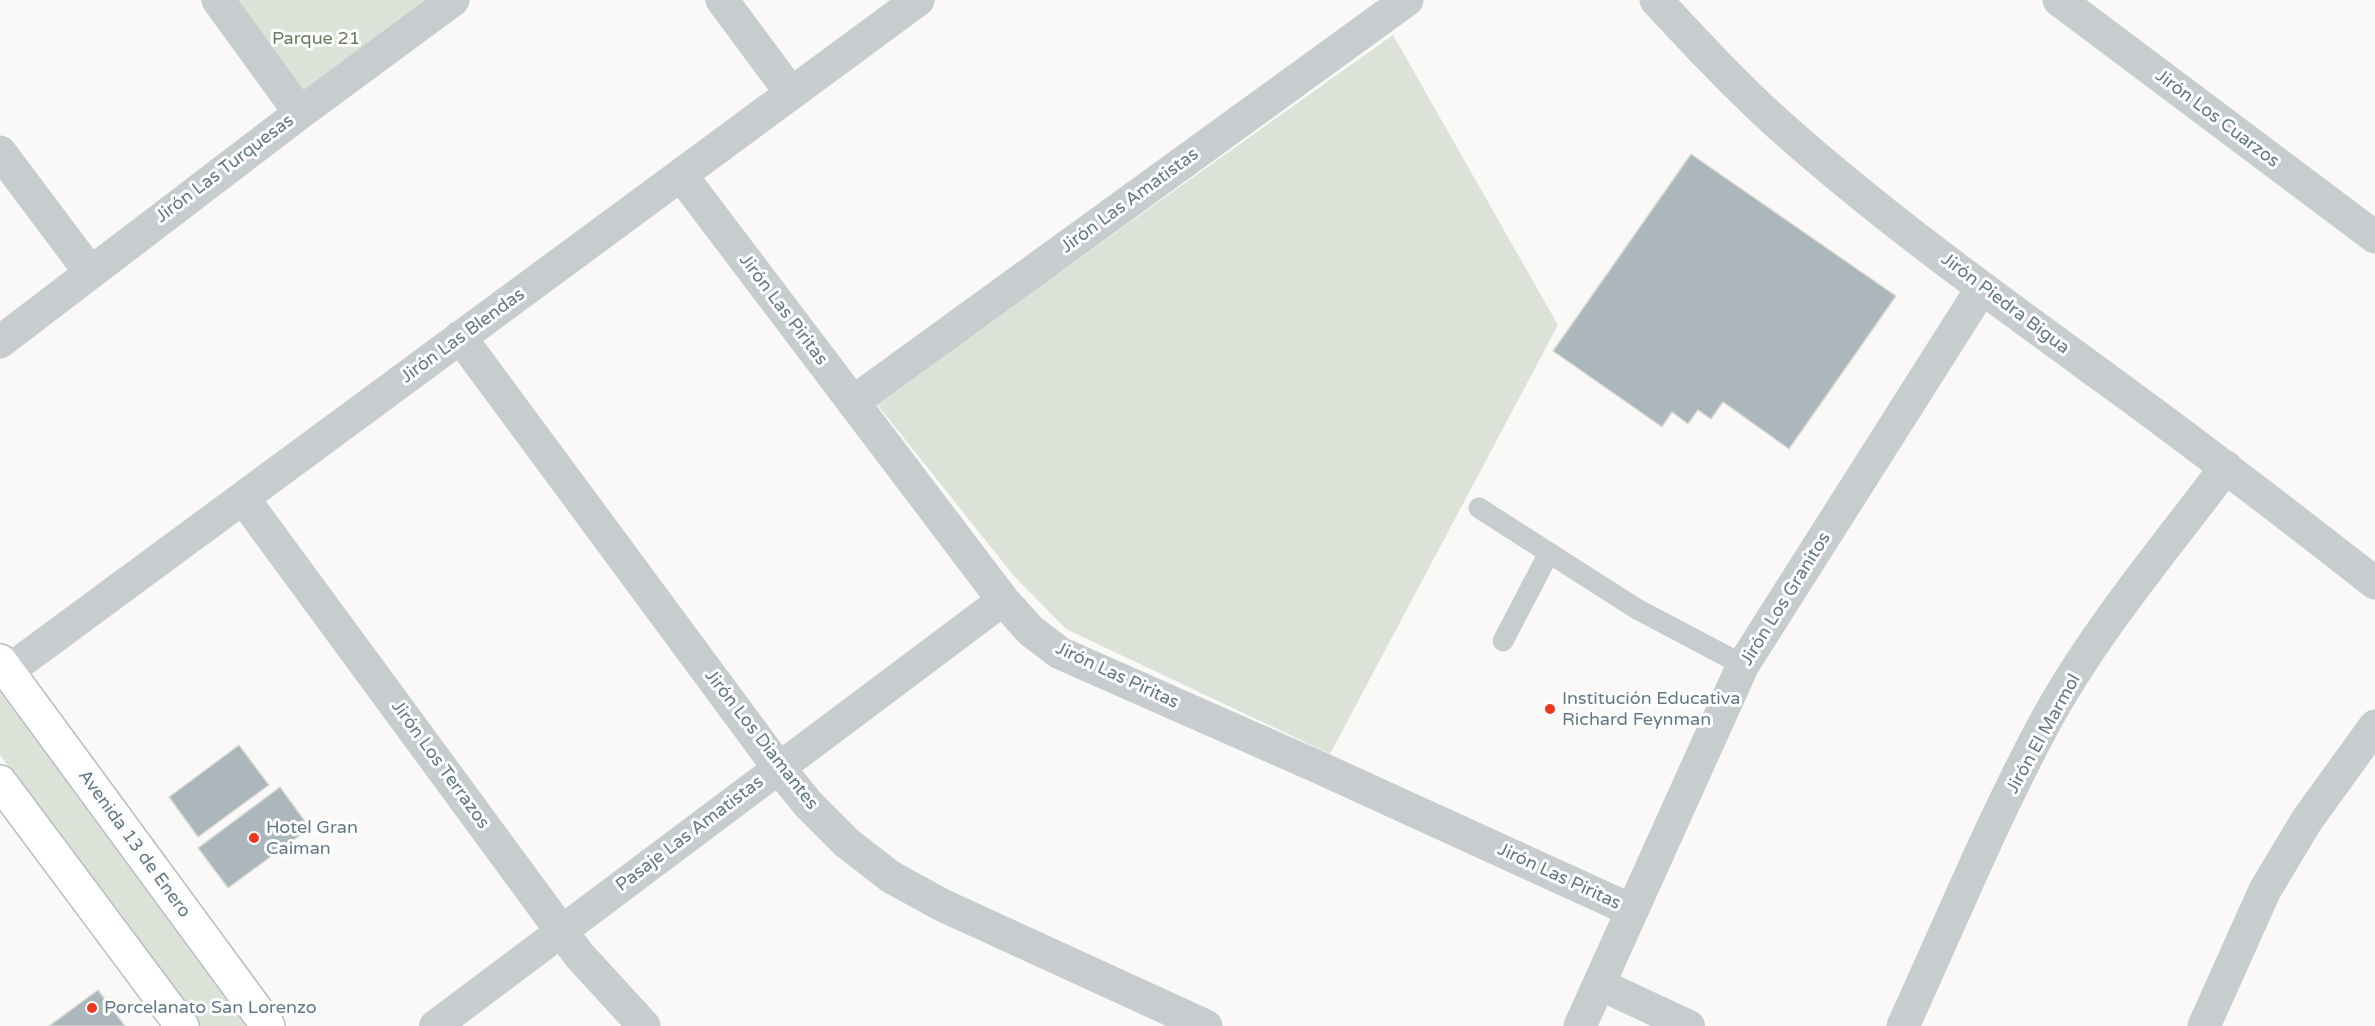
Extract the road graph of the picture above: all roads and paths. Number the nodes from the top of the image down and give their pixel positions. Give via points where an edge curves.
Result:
1 (218, 0) edge
2 (453, 0) edge
3 (722, 0) edge
4 (918, 0) edge
5 (1407, 0) edge
6 (1656, 0) edge
7 (2059, 0) edge
8 (791, 93) junction
9 (300, 113) junction
10 (0, 152) edge
11 (681, 175) junction
12 (2375, 237) edge
13 (90, 272) junction
14 (1982, 288) junction
15 (460, 338) junction
16 (0, 342) edge
17 (853, 402) junction
18 (2226, 467) junction
19 (243, 498) junction
20 (1479, 508) dead end
21 (1549, 553) junction
22 (2375, 583) edge
23 (1003, 600) junction
24 (1503, 641) dead end
25 (1743, 665) junction
26 (4, 666) edge
27 (2375, 726) edge
28 (778, 767) junction
29 (0, 782) edge
30 (1631, 910) junction
31 (562, 932) junction
32 (1599, 984) junction
33 (182, 1026) edge
34 (268, 1026) edge
35 (435, 1026) edge
36 (644, 1026) edge
37 (1206, 1026) edge
38 (1580, 1026) edge
39 (1689, 1026) edge
40 (1903, 1026) edge
41 (2204, 1026) edge

1 - 9 street
2 - 9 street, Jirón Las Turquesas
3 - 8 street
4 - 8 street, Jirón Las Blendas
5 - 17 street, Jirón Las Amatistas
6 - 14 street, Jirón Piedra Bigua via 1776,122
7 - 12 street, Jirón Los Cuarzos
8 - 11 street, Jirón Las Blendas
9 - 13 street, Jirón Las Turquesas
10 - 13 street
11 - 15 street, Jirón Las Blendas
11 - 17 street, Jirón Las Piritas
13 - 16 street, Jirón Las Turquesas
14 - 18 street, Jirón Piedra Bigua
14 - 25 street, Jirón Los Granitos
15 - 19 street, Jirón Las Blendas
15 - 28 street, Jirón Los Diamantes
17 - 23 street, Jirón Las Piritas
18 - 22 street, Jirón Piedra Bigua
18 - 40 street, Jirón El Marmol via 2099,637 2044,726
19 - 26 street, Jirón Las Blendas
19 - 31 street, Jirón Los Terrazos
20 - 21 lane
21 - 24 lane
21 - 25 lane via 1637,609
23 - 28 street, Pasaje Las Amatistas
23 - 30 street, Jirón Las Piritas via 1031,631 1060,653
25 - 30 street, Jirón Los Granitos
26 - 34 main road, Avenida 13 de Enero
27 - 41 street via 2307,820 2265,890
28 - 31 street, Pasaje Las Amatistas
28 - 37 street, Jirón Los Diamantes via 848,843 891,877 942,905
29 - 33 main road
30 - 32 street, Jirón Los Granitos
31 - 35 street, Pasaje Las Amatistas
31 - 36 street, Jirón Los Terrazos
32 - 38 street, Jirón Los Granitos
32 - 39 street

